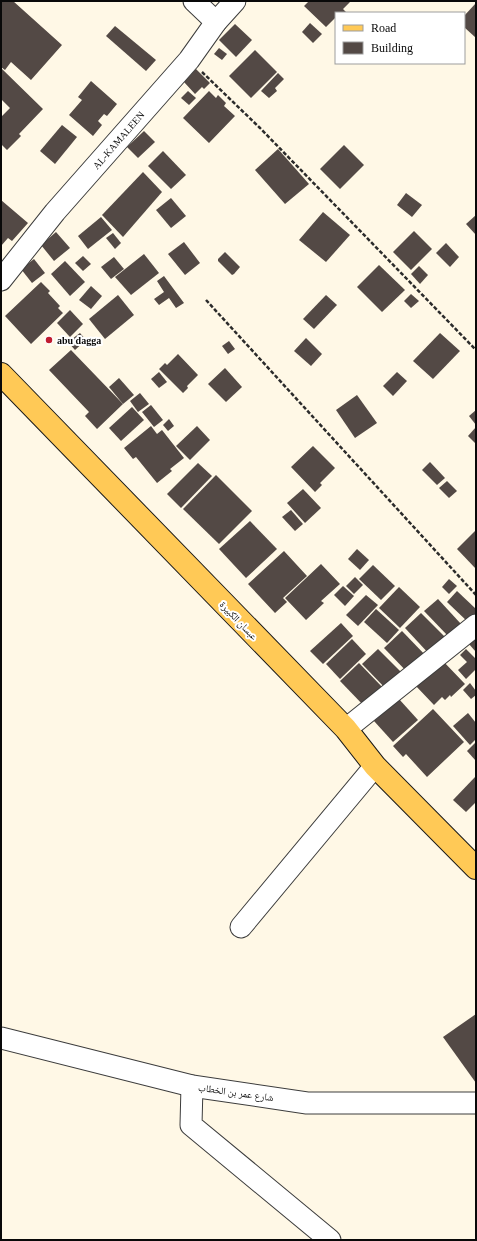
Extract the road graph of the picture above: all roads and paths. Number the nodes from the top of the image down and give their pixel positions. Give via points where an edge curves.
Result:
1 (194, 1) edge
2 (236, 1) edge
3 (216, 22) junction
4 (189, 60) junction
5 (1, 280) edge
6 (206, 300) dead end
7 (476, 350) edge
8 (1, 374) edge
9 (476, 595) edge
10 (476, 625) edge
11 (346, 729) junction
12 (375, 766) junction
13 (476, 868) edge
14 (241, 927) dead end
15 (1, 1038) edge
16 (192, 1086) junction
17 (476, 1103) edge
18 (330, 1240) edge

1 - 3 street
2 - 3 street, AL-KAMALEEN
3 - 4 street, AL-KAMALEEN
4 - 5 street, AL-KAMALEEN via 55,212
4 - 7 path via 260,128
6 - 9 path
8 - 11 main road, عبسان الكبيرة
10 - 11 street
11 - 12 main road, عبسان الكبيرة
12 - 13 main road, عبسان الكبيرة
12 - 14 street
15 - 16 street, شارع عمر بن الخطاب
16 - 17 street, شارع عمر بن الخطاب via 307,1103
16 - 18 street via 191,1126

